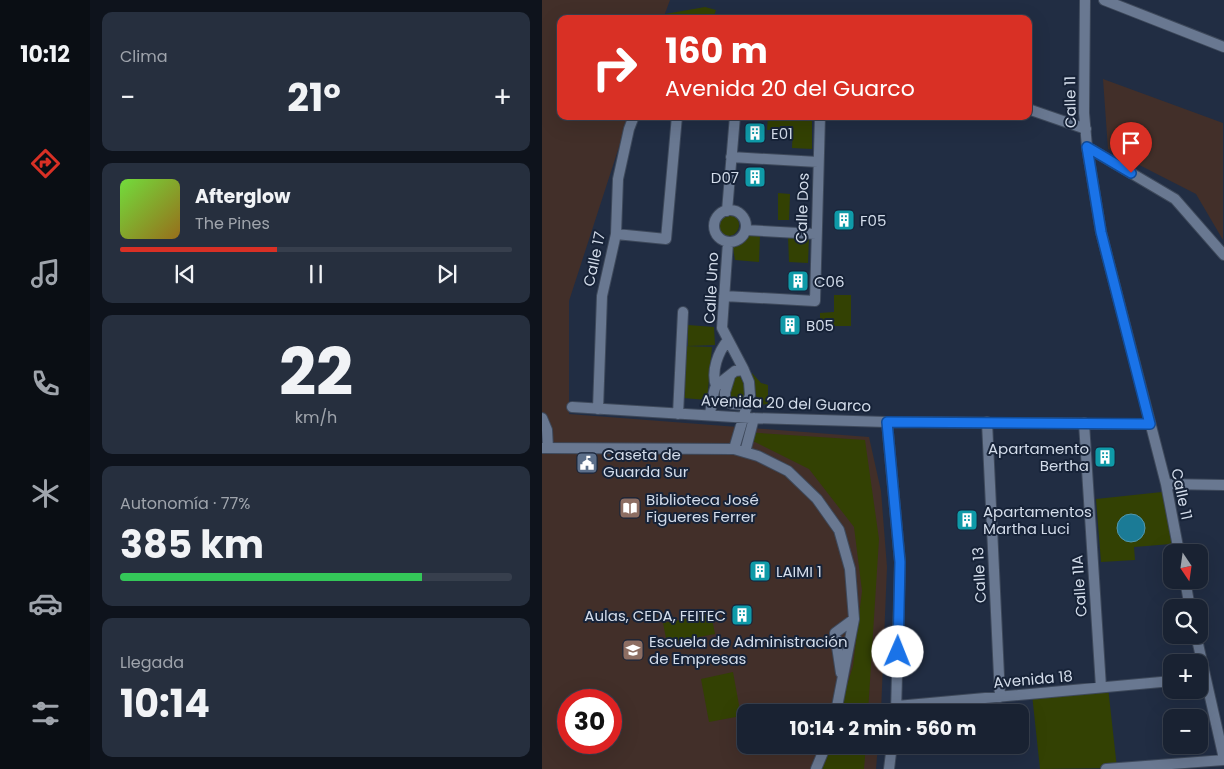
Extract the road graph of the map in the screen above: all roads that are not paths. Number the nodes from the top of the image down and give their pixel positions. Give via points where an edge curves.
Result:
1 (1085, 0) edge
2 (1104, 0) edge
3 (1224, 47) edge
4 (1032, 110) edge
5 (633, 120) edge
6 (677, 120) edge
7 (735, 120) edge
8 (820, 120) edge
9 (1086, 129) junction
10 (1087, 147) junction
11 (732, 157) junction
12 (818, 162) junction
13 (727, 211) junction
14 (746, 230) junction
15 (616, 234) junction
16 (816, 234) junction
17 (728, 242) junction
18 (1224, 255) edge
19 (724, 296) junction
20 (683, 312) dead end
21 (728, 340) junction
22 (744, 370) junction
23 (730, 376) junction
24 (716, 386) junction
25 (747, 405) junction
26 (572, 407) dead end
27 (598, 409) junction
28 (678, 414) junction
29 (710, 415) junction
30 (743, 417) junction
31 (542, 418) edge
32 (754, 418) junction
33 (887, 422) junction
34 (987, 422) junction
35 (1084, 423) junction
36 (1150, 424) junction
37 (545, 448) edge
38 (734, 448) junction
39 (745, 452) junction
40 (1166, 484) junction
41 (1224, 485) edge
42 (1177, 544) edge
43 (854, 619) junction
44 (842, 681) junction
45 (1163, 682) edge
46 (1101, 687) junction
47 (1000, 697) junction
48 (1208, 699) edge
49 (838, 704) edge
50 (896, 704) edge
51 (944, 704) edge
52 (822, 754) edge
53 (891, 754) edge
54 (1224, 759) edge
55 (816, 769) edge
56 (889, 769) edge
57 (1108, 769) edge

1 - 9 street, Calle 11
2 - 3 street
4 - 9 street
5 - 15 street, Calle 17 via 618,179
6 - 15 street via 666,239
7 - 11 street
8 - 12 street, Calle Dos
9 - 10 street, Calle 11
10 - 18 street via 1175,199
10 - 36 street, Calle 11 via 1101,232
11 - 12 street
11 - 13 street
12 - 16 street, Calle Dos
13 - 14 street via 733,210 744,218
13 - 17 street via 718,216 714,230 719,238
14 - 16 street
14 - 17 street via 737,241
15 - 27 street, Calle 17 via 602,296
16 - 19 street, Calle Dos via 814,301
17 - 19 street, Calle Uno
19 - 21 street, Calle Uno via 722,328
20 - 28 street
21 - 22 street, Calle Uno
21 - 24 street via 720,349 714,380
22 - 23 street via 735,371
22 - 25 street, Calle Uno via 749,382
23 - 24 street
23 - 25 street via 725,401
24 - 29 street
25 - 30 street, Calle Uno
26 - 27 street, Avenida 20 del Guarco
27 - 28 street, Avenida 20 del Guarco
28 - 29 street, Avenida 20 del Guarco
29 - 30 street, Avenida 20 del Guarco
30 - 32 street, Avenida 20 del Guarco
30 - 38 street, Calle Uno
31 - 37 street
32 - 33 street, Avenida 20 del Guarco
32 - 39 street
33 - 34 street, Avenida 20 del Guarco
33 - 50 street via 900,562
34 - 35 street, Avenida 20 del Guarco
34 - 47 street, Calle 13
35 - 36 street, Avenida 20 del Guarco
35 - 46 street, Calle 11A
36 - 40 street, Calle 11
37 - 38 street
38 - 39 street
39 - 43 street via 788,471 817,498 839,530 850,569
40 - 41 street
40 - 42 street, Calle 11
43 - 44 street
43 - 44 street via 835,633
44 - 49 street
45 - 46 street, Avenida 18
46 - 47 street, Avenida 18
47 - 51 street, Avenida 18
48 - 54 street
52 - 55 street
53 - 56 street
54 - 57 street

